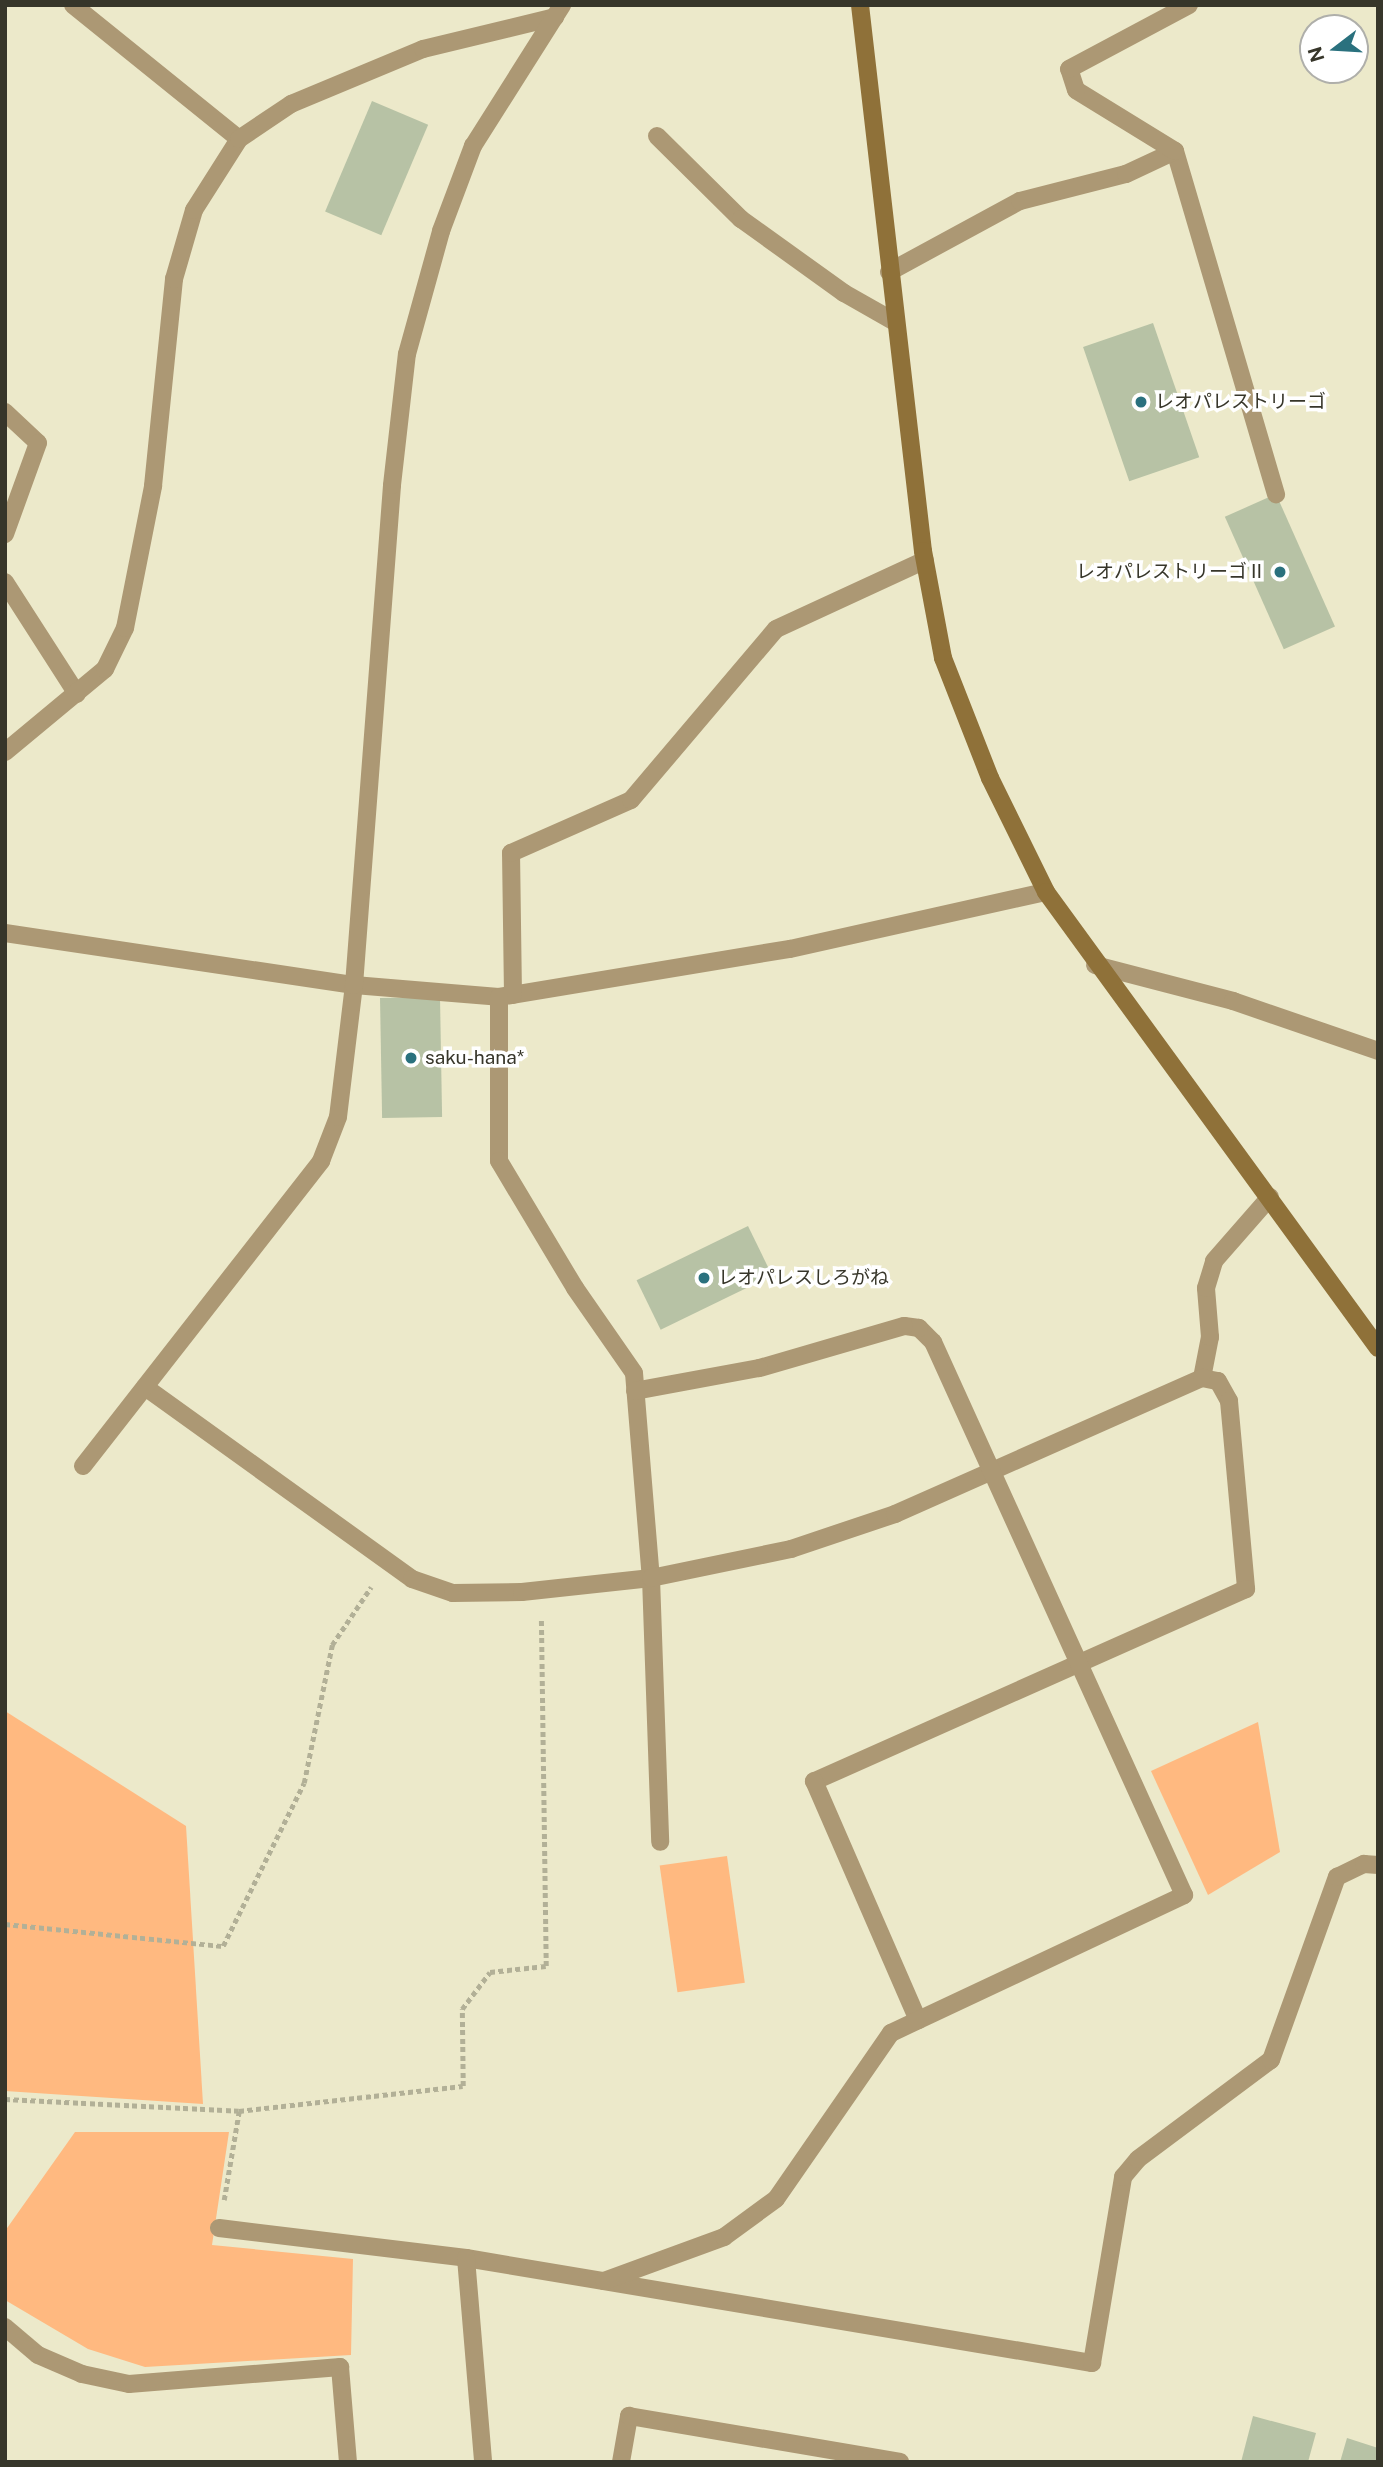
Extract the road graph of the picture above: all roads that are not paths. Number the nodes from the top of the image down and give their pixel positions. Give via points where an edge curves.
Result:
1 (74, 5) edge
2 (860, 5) edge
3 (1189, 5) edge
4 (558, 11) edge
5 (657, 136) dead end
6 (239, 139) junction
7 (1175, 151) junction
8 (889, 272) junction
9 (895, 322) junction
10 (5, 412) edge
11 (1276, 494) dead end
12 (5, 534) edge
13 (925, 560) junction
14 (5, 582) edge
15 (78, 694) junction
16 (5, 752) edge
17 (1046, 892) junction
18 (5, 933) edge
19 (1095, 965) junction
20 (355, 985) junction
21 (506, 996) junction
22 (1378, 1051) edge
23 (1270, 1197) junction
24 (1378, 1348) edge
25 (1202, 1378) junction
26 (145, 1387) junction
27 (635, 1391) junction
28 (83, 1466) dead end
29 (992, 1472) junction
30 (651, 1578) junction
31 (1079, 1663) junction
32 (660, 1842) dead end
33 (1378, 1865) edge
34 (918, 2020) junction
35 (219, 2228) road end
36 (466, 2258) junction
37 (604, 2281) junction
38 (5, 2327) edge
39 (348, 2462) edge
40 (483, 2462) edge
41 (621, 2462) edge
42 (900, 2462) edge

1 - 6 street
2 - 8 street
3 - 7 street via 1069,69 1076,90
4 - 6 street via 423,49 291,104
4 - 20 street via 473,146 441,231 407,354 392,485
5 - 9 street via 741,219 844,293
6 - 15 street via 194,210 174,279 153,486 125,628 104,669
7 - 8 street via 1126,174 1020,201
7 - 11 street
8 - 9 street
9 - 13 street
10 - 12 street via 38,443
13 - 17 street via 943,658 990,778
13 - 21 street via 776,629 631,800 511,853
14 - 15 street
15 - 16 street
17 - 19 street
17 - 21 street via 790,949
18 - 20 street
19 - 22 street via 1233,1001
19 - 23 street
20 - 21 street
20 - 26 street via 338,1117 321,1161
21 - 27 street via 499,1161 575,1288 634,1373
23 - 24 street
23 - 25 street via 1214,1261 1206,1288 1210,1337
25 - 29 street
25 - 31 street via 1218,1381 1229,1401 1246,1589
26 - 28 street
26 - 30 street via 412,1579 453,1593 541,1590
27 - 29 street via 759,1368 904,1326 919,1328 933,1342
27 - 30 street
29 - 30 street via 895,1514 792,1549
29 - 31 street
30 - 32 street
31 - 34 street via 1184,1895
31 - 34 street via 814,1781
33 - 37 street via 1364,1864 1337,1877 1271,2060 1138,2159 1124,2177 1092,2363
34 - 37 street via 891,2033 776,2199 724,2237
35 - 36 street
36 - 37 street
36 - 40 street
38 - 39 street via 38,2355 82,2374 129,2384 340,2367
41 - 42 street via 629,2416

